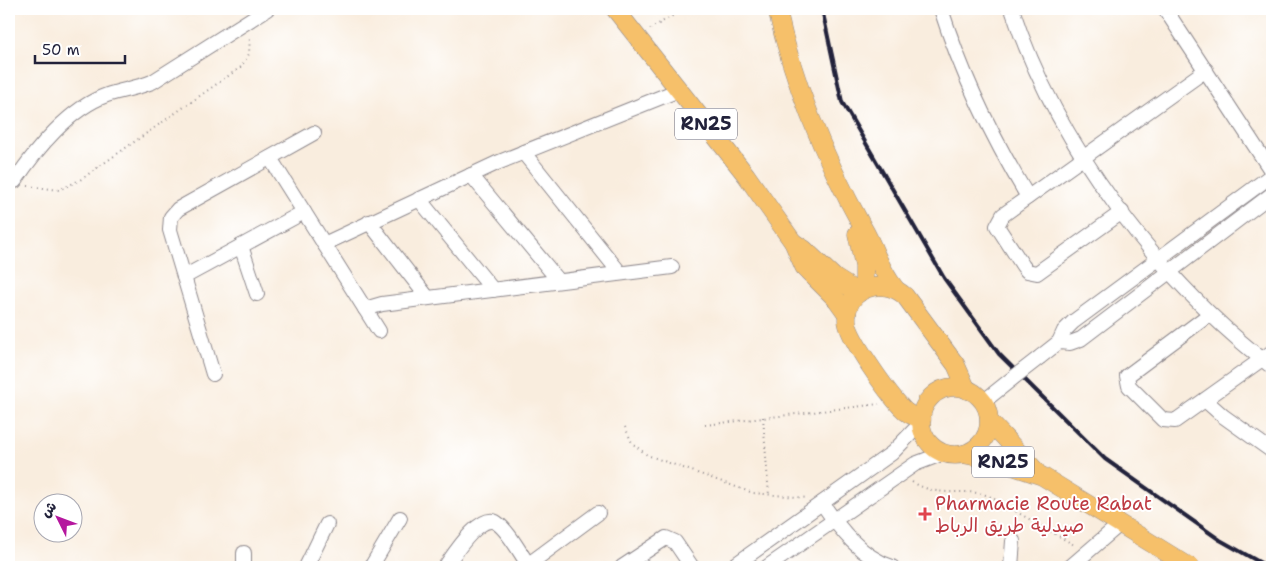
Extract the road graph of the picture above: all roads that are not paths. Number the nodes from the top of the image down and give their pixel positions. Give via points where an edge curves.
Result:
1 (267, 9) edge
2 (777, 9) edge
3 (941, 9) edge
4 (1012, 9) edge
5 (1165, 9) edge
6 (623, 11) edge
7 (1206, 70) junction
8 (679, 90) junction
9 (314, 134) dead end
10 (523, 152) junction
11 (1084, 156) junction
12 (270, 158) junction
13 (1272, 173) edge
14 (471, 175) junction
15 (15, 181) road end
16 (1272, 194) edge
17 (1028, 197) junction
18 (419, 199) junction
19 (304, 212) junction
20 (1122, 212) junction
21 (857, 218) junction
22 (369, 222) junction
23 (793, 242) junction
24 (324, 244) junction
25 (241, 246) junction
26 (1159, 259) junction
27 (672, 267) dead end
28 (1170, 272) junction
29 (620, 273) junction
30 (184, 277) junction
31 (558, 281) junction
32 (894, 288) junction
33 (493, 290) junction
34 (862, 291) junction
35 (257, 294) dead end
36 (428, 298) junction
37 (365, 309) junction
38 (847, 314) junction
39 (1210, 314) junction
40 (378, 330) dead end
41 (1059, 342) junction
42 (1269, 359) edge
43 (213, 374) dead end
44 (967, 390) junction
45 (1205, 400) junction
46 (983, 402) junction
47 (922, 421) junction
48 (989, 421) junction
49 (1272, 451) edge
50 (944, 453) junction
51 (963, 454) junction
52 (1042, 476) junction
53 (822, 503) junction
54 (598, 513) dead end
55 (400, 518) dead end
56 (834, 520) junction
57 (327, 524) dead end
58 (1120, 524) junction
59 (1013, 541) dead end
60 (762, 546) junction
61 (527, 566) edge
62 (772, 566) edge
63 (306, 567) edge
64 (371, 567) edge
65 (445, 567) edge
66 (622, 567) edge
67 (692, 567) edge
68 (732, 567) edge
69 (892, 567) edge
70 (1011, 567) edge
71 (1070, 567) edge
72 (1190, 567) edge

1 - 15 street via 152,82 108,94 88,105 50,136
2 - 21 main road via 818,137
3 - 17 street via 975,99
4 - 11 street via 1036,73
5 - 7 street
6 - 8 main road, RN25 via 637,36
7 - 11 street
7 - 13 street
8 - 10 street
8 - 23 main road, RN25 via 746,175
9 - 12 street
10 - 14 street
10 - 29 street
11 - 17 street
11 - 20 street
12 - 19 street
12 - 30 street via 174,212 170,230
13 - 26 street
14 - 18 street
14 - 31 street
16 - 28 street
17 - 20 street via 1003,215 997,226 1023,266 1032,273 1044,270
18 - 22 street
18 - 33 street
19 - 24 street
19 - 25 street
20 - 26 street
21 - 32 main road via 882,271
21 - 34 main road via 857,236 864,266
22 - 24 street
22 - 36 street
23 - 34 main road, RN25 via 835,278
23 - 38 main road, RN25 via 804,267
24 - 37 street
25 - 30 street
25 - 35 street
26 - 28 street
26 - 41 street via 1069,326
27 - 29 street
28 - 39 street
28 - 41 street via 1081,339
29 - 31 street
30 - 43 street
31 - 33 street
32 - 34 main road via 882,285
32 - 44 main road via 905,296 951,358
33 - 36 street
34 - 38 main road via 851,302
36 - 37 street
37 - 40 street
38 - 47 main road, RN25 via 851,336 897,402
39 - 42 street
39 - 45 street via 1126,379 1129,386 1166,422 1175,421
41 - 46 street, bridge
42 - 45 street
44 - 46 main road
44 - 47 main road via 949,388 937,393 928,402
45 - 49 street
46 - 48 main road, RN25
47 - 50 main road, RN25 via 926,438
47 - 53 street via 892,453
48 - 51 main road, RN25 via 982,442
48 - 52 main road, RN25
50 - 51 main road, RN25
50 - 56 street via 915,464
51 - 52 main road, RN25
52 - 58 main road, RN25
53 - 56 street
53 - 60 street
54 - 61 street
55 - 64 street
56 - 62 street
56 - 69 street via 870,557
57 - 63 street
58 - 71 street
58 - 72 main road, RN25
59 - 70 street
60 - 62 street
60 - 68 street
61 - 65 street via 500,525 490,520 483,522 467,538
66 - 67 street via 666,538 675,542

